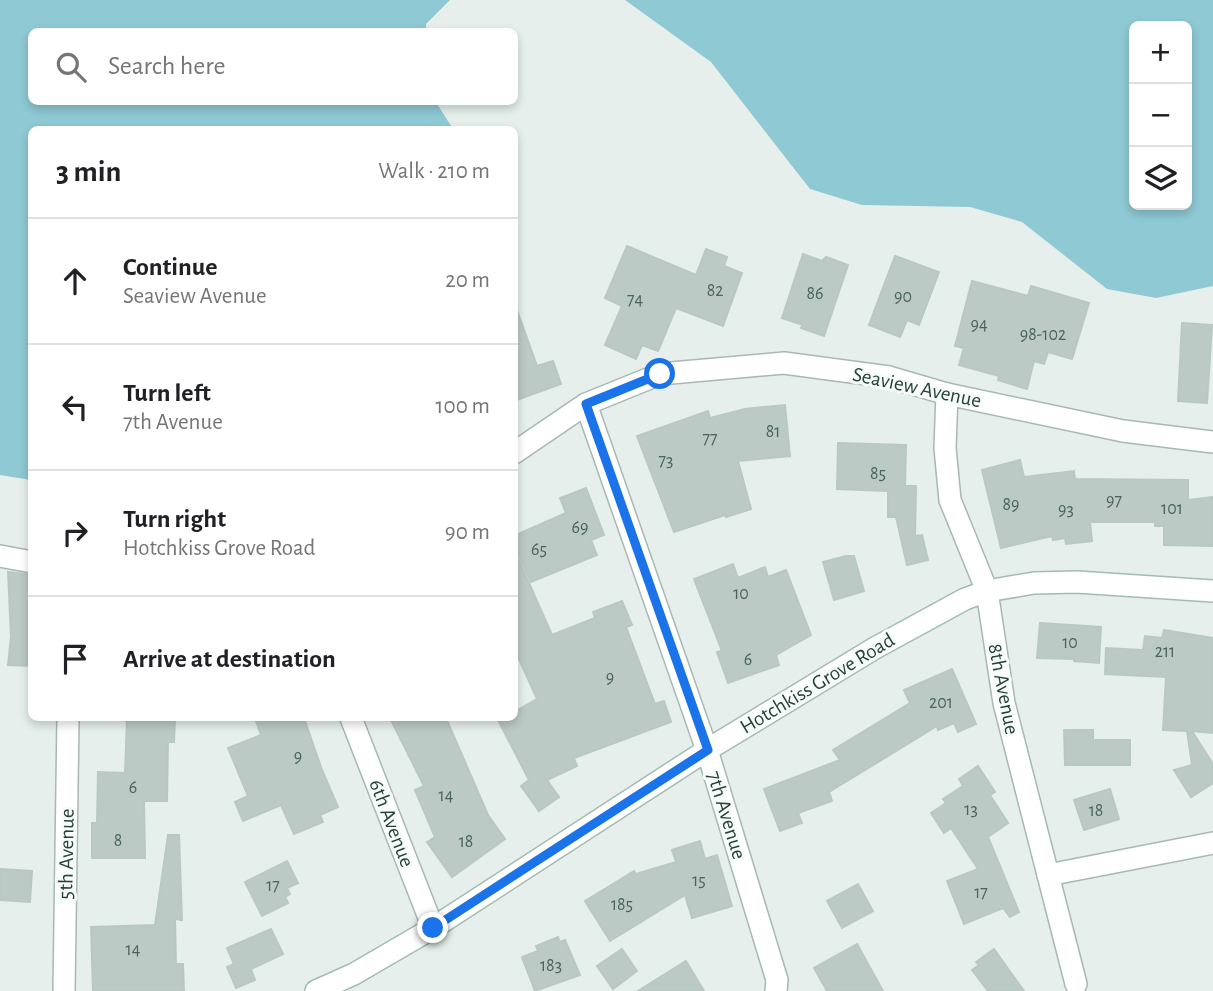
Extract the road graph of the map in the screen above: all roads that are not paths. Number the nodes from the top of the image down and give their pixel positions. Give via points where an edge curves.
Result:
1 (947, 394) junction
2 (586, 404) junction
3 (1213, 443) edge
4 (518, 450) edge
5 (0, 556) edge
6 (28, 561) edge
7 (987, 591) junction
8 (1213, 591) edge
9 (68, 721) edge
10 (352, 721) edge
11 (708, 750) junction
12 (1213, 843) edge
13 (1048, 874) junction
14 (433, 928) junction
15 (1076, 984) dead end
16 (64, 991) edge
17 (316, 991) edge
18 (776, 991) edge

1 - 2 street, Seaview Avenue via 889,377 784,363 660,374
1 - 3 street, Seaview Avenue via 1123,431
1 - 7 street, 8th Avenue via 950,500
2 - 4 street, Seaview Avenue
2 - 11 street, 7th Avenue
5 - 6 street
7 - 8 street, Hotchkiss Grove Road via 1077,582
7 - 11 street, Hotchkiss Grove Road via 875,648
7 - 13 street, 8th Avenue via 1004,703
9 - 16 street, 5th Avenue
10 - 14 street, 6th Avenue
11 - 14 street, Hotchkiss Grove Road
11 - 18 street, 7th Avenue via 777,980
12 - 13 street
13 - 15 street, 8th Avenue
14 - 17 street, Hotchkiss Grove Road via 355,974

